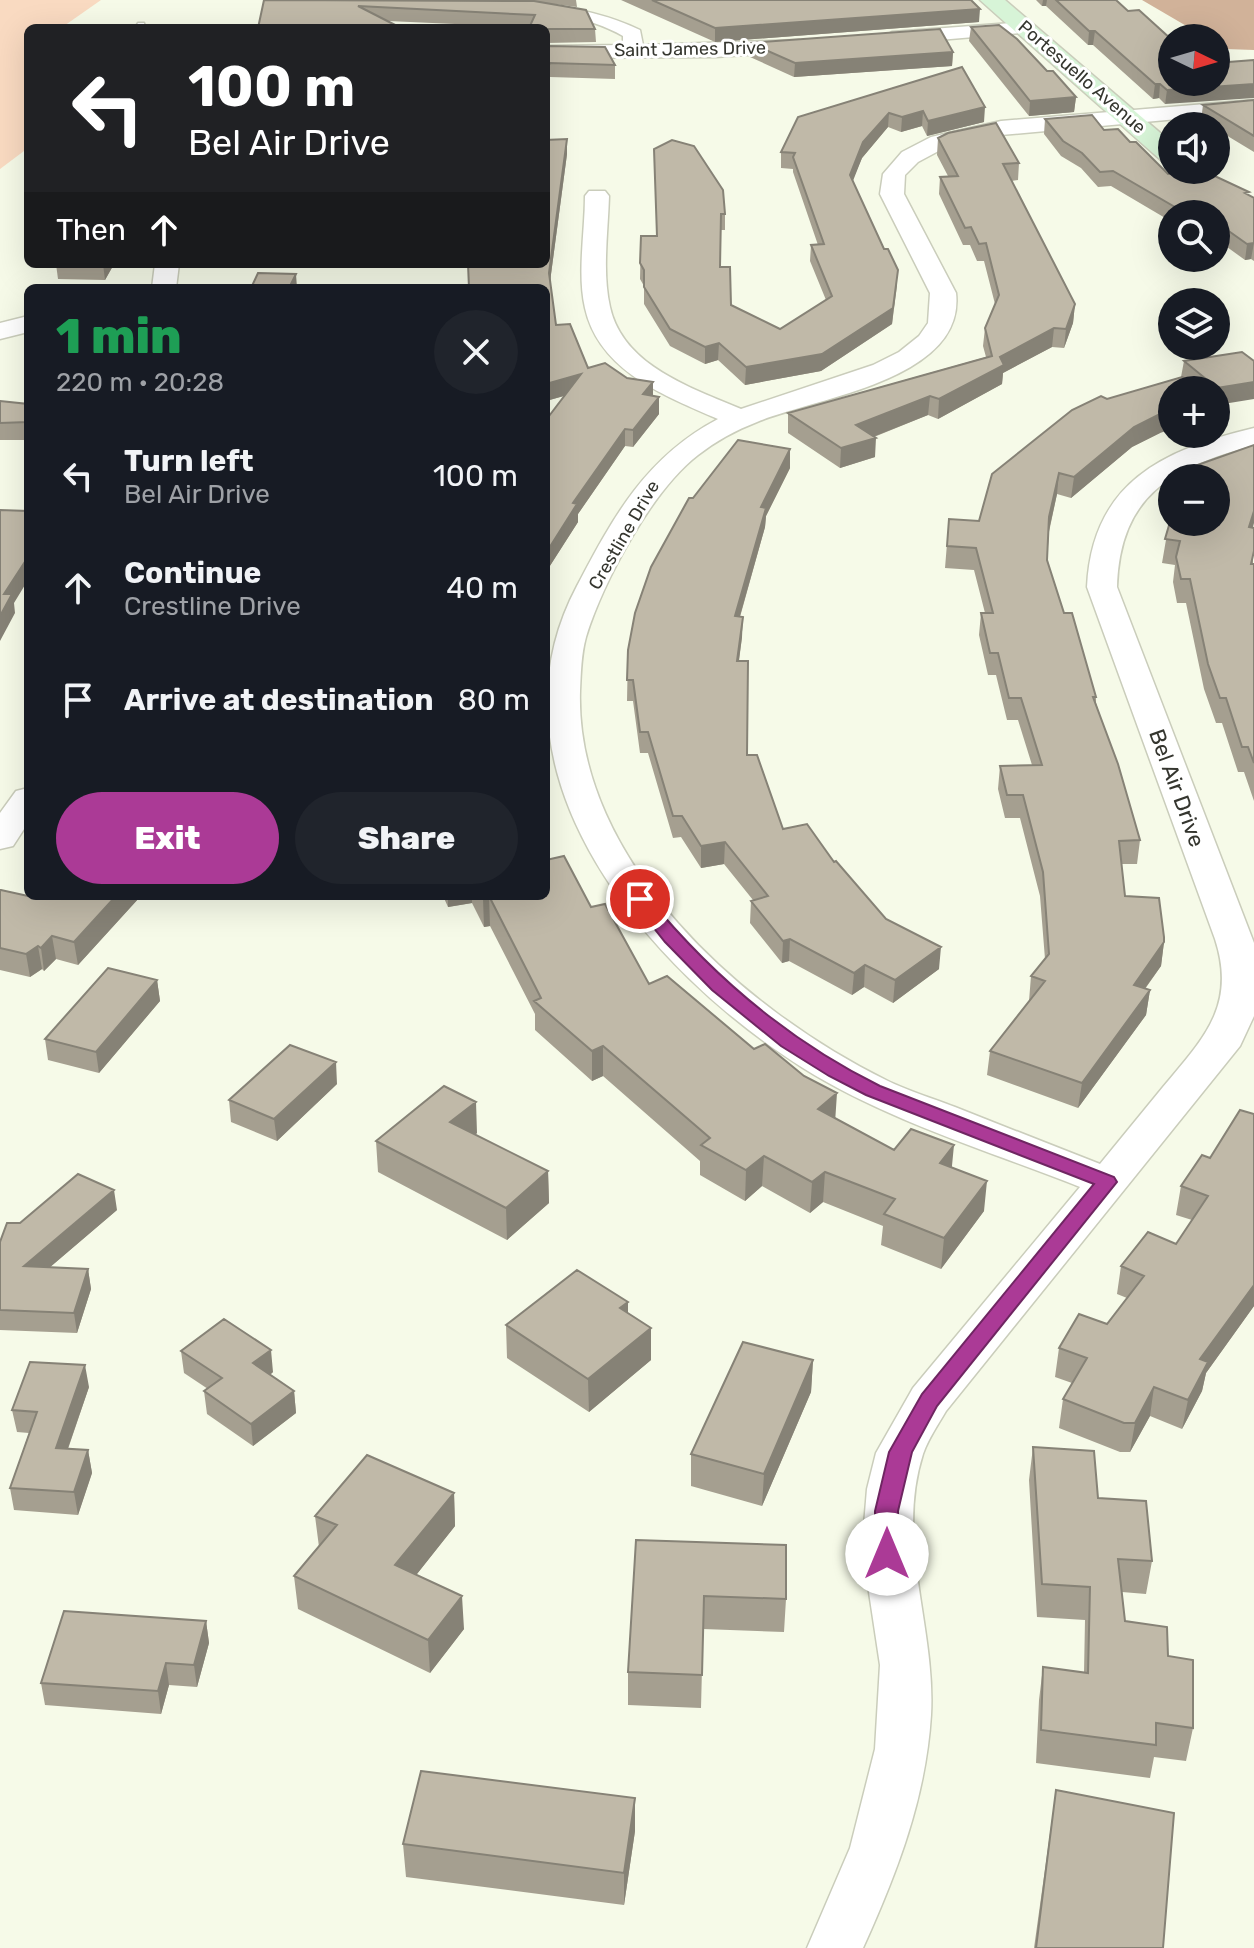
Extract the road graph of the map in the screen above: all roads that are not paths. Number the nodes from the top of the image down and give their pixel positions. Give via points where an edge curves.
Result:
1 (442, 0) edge
2 (991, 0) edge
3 (1025, 28) junction
4 (876, 40) edge
5 (813, 45) edge
6 (633, 51) junction
7 (550, 52) edge
8 (1254, 106) edge
9 (1127, 117) junction
10 (1158, 144) edge
11 (597, 196) dead end
12 (24, 325) edge
13 (0, 331) edge
14 (741, 419) junction
15 (1254, 436) edge
16 (560, 622) edge
17 (24, 804) edge
18 (0, 838) edge
19 (1107, 1182) junction
20 (835, 1948) edge

1 - 6 street via 539,5 601,16 633,34
2 - 3 street, Portesuello Avenue
3 - 4 street
3 - 9 street, Portesuello Avenue
5 - 6 street, Saint James Drive
6 - 7 street, Saint James Drive
8 - 9 street, Crestline Drive
9 - 10 street, Portesuello Avenue
9 - 14 street, Crestline Drive via 979,132 939,142 910,157 894,174 892,194 943,293 941,324 930,340 891,367
11 - 14 street via 597,304 612,341 648,373
12 - 13 street
14 - 16 street, Crestline Drive via 690,446 665,467
15 - 19 street, Bel Air Drive via 1186,460 1132,496 1114,518 1100,560 1102,587 1238,946 1244,980 1241,1003 1226,1037
16 - 19 street, Crestline Drive via 566,744 578,788 624,879 672,938 719,986 787,1042 836,1072
17 - 18 street
19 - 20 street, Bel Air Drive via 929,1400 901,1452 887,1511 887,1554 906,1672 903,1747 873,1866

